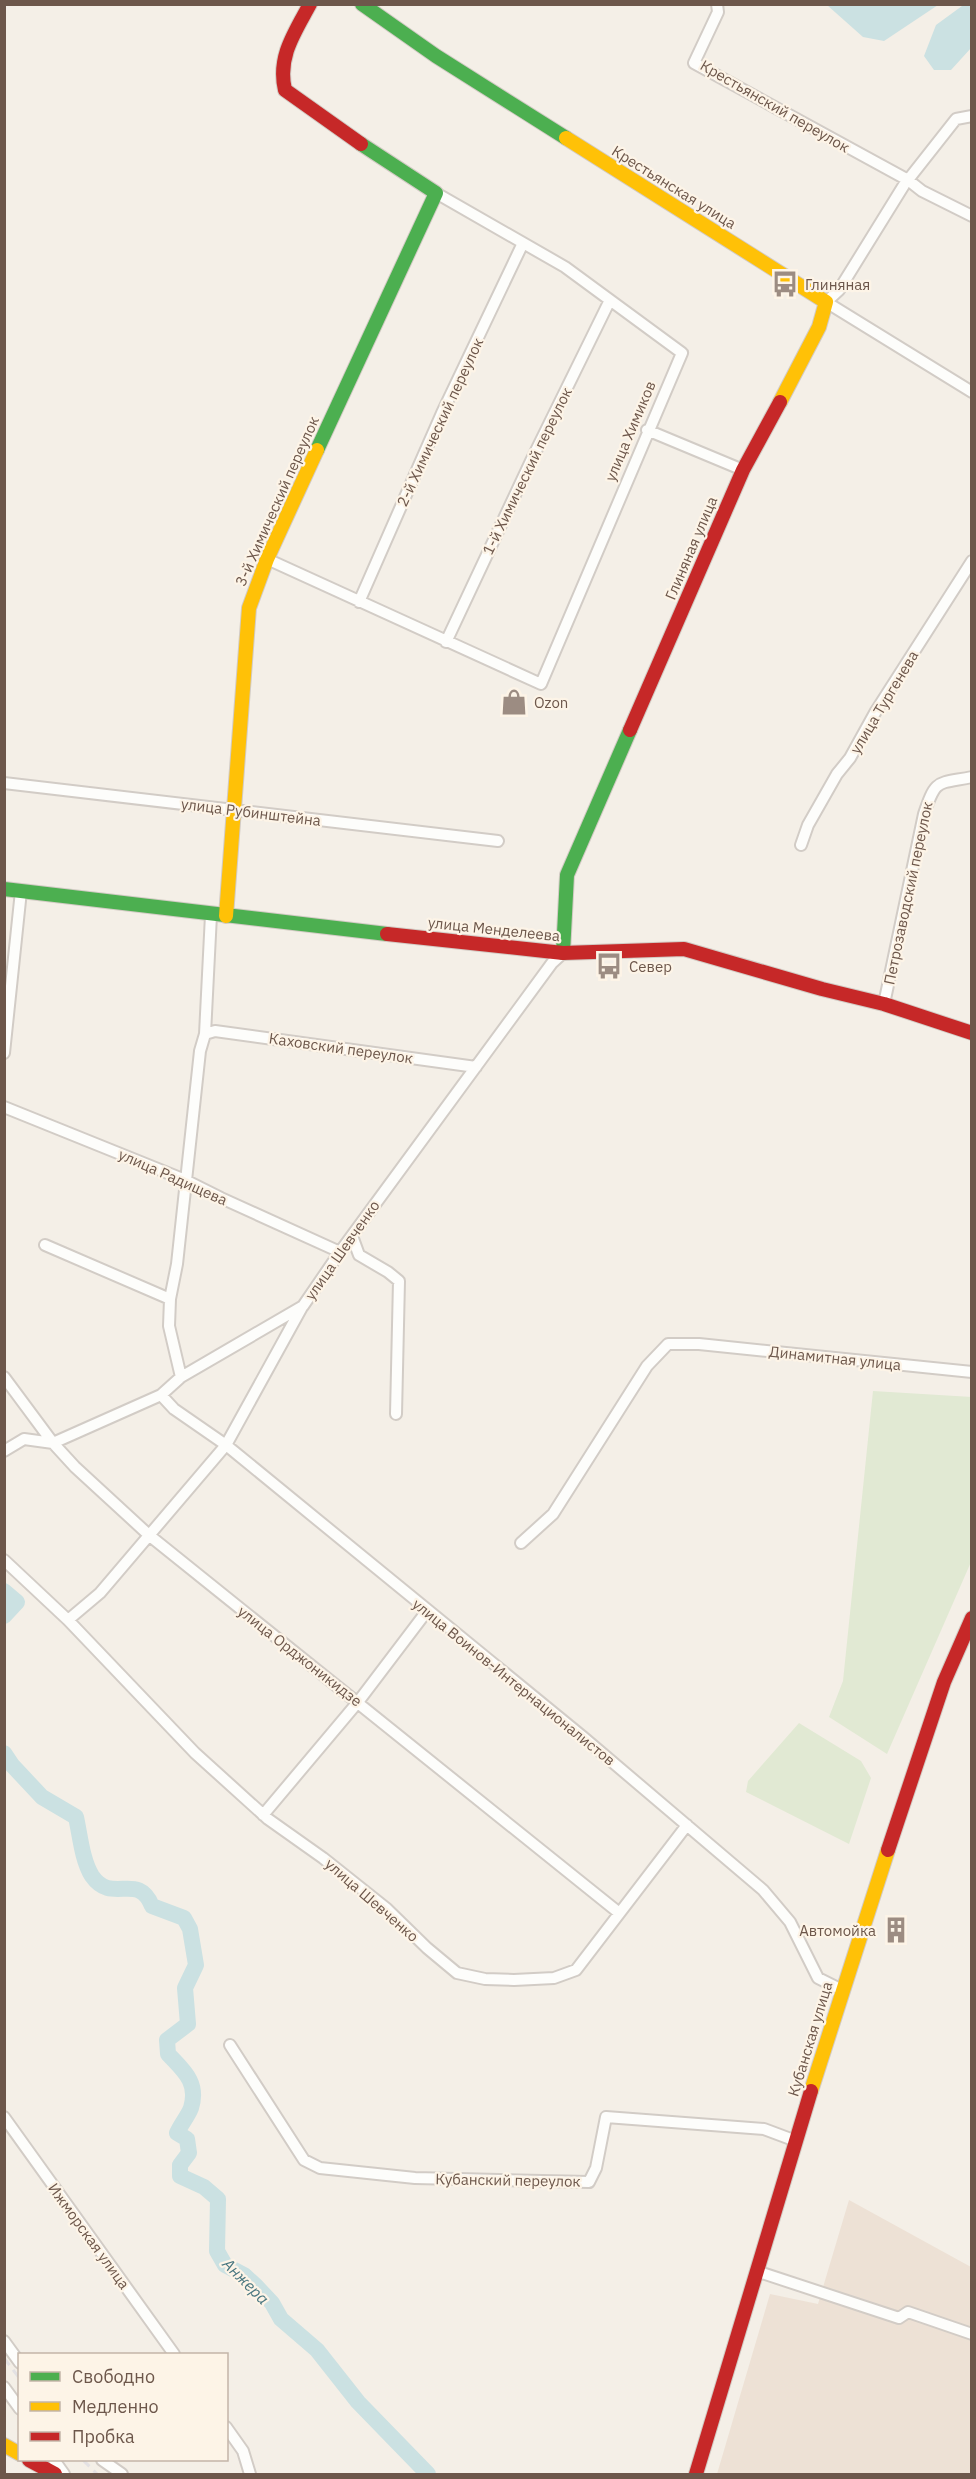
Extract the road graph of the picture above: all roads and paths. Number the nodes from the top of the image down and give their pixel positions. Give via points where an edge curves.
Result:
1 (310, 4) edge
2 (362, 4) edge
3 (717, 4) edge
4 (972, 116) edge
5 (908, 180) junction
6 (436, 193) junction
7 (972, 216) edge
8 (523, 243) junction
9 (610, 300) junction
10 (826, 302) junction
11 (972, 392) edge
12 (647, 430) junction
13 (743, 470) junction
14 (267, 559) junction
15 (972, 561) edge
16 (359, 602) junction
17 (446, 642) junction
18 (972, 777) edge
19 (4, 783) edge
20 (233, 810) junction
21 (498, 841) dead end
22 (801, 846) dead end
23 (4, 889) edge
24 (21, 891) junction
25 (211, 915) junction
26 (226, 916) junction
27 (563, 952) junction
28 (884, 1004) junction
29 (972, 1033) edge
30 (206, 1034) junction
31 (4, 1053) edge
32 (476, 1067) junction
33 (4, 1107) edge
34 (185, 1180) junction
35 (352, 1236) junction
36 (45, 1245) dead end
37 (340, 1252) junction
38 (170, 1299) junction
39 (303, 1306) junction
40 (972, 1372) edge
41 (4, 1377) edge
42 (181, 1377) junction
43 (161, 1395) junction
44 (396, 1414) dead end
45 (53, 1443) junction
46 (226, 1445) junction
47 (4, 1451) edge
48 (150, 1536) junction
49 (521, 1543) dead end
50 (4, 1560) edge
51 (427, 1611) junction
52 (972, 1618) edge
53 (68, 1620) junction
54 (358, 1702) junction
55 (262, 1815) junction
56 (687, 1825) junction
57 (618, 1912) junction
58 (842, 1989) junction
59 (230, 2046) dead end
60 (4, 2117) edge
61 (796, 2141) junction
62 (759, 2272) junction
63 (972, 2334) edge
64 (4, 2341) edge
65 (173, 2353) edge
66 (18, 2360) edge
67 (4, 2388) edge
68 (18, 2406) edge
69 (228, 2430) edge
70 (4, 2445) edge
71 (18, 2453) edge
72 (31, 2461) edge
73 (55, 2461) edge
74 (103, 2461) edge
75 (55, 2475) edge
76 (64, 2475) edge
77 (122, 2475) edge
78 (250, 2475) edge
79 (696, 2475) edge

1 - 6 street, улица Химиков via 284,52 285,90
2 - 10 street, Крестьянская улица via 436,56
3 - 5 street, Крестьянский переулок via 718,12 694,63
4 - 5 street, Глиняная улица via 956,119
5 - 7 street
5 - 10 street, Глиняная улица via 839,290
6 - 8 street, улица Химиков
6 - 14 street, 3-й Химический переулок
8 - 9 street, улица Химиков
8 - 16 street, 2-й Химический переулок via 442,413
9 - 12 street, улица Химиков via 682,352
9 - 17 street, 1-й Химический переулок
10 - 11 street, Крестьянская улица
10 - 13 street, Глиняная улица via 819,327 788,390
12 - 13 street
12 - 17 street, улица Химиков via 541,684
13 - 27 street, Глиняная улица via 567,875
14 - 16 street, улица Химиков
14 - 20 street, 3-й Химический переулок via 249,608
15 - 22 street, улица Тургенева via 837,774 808,825
16 - 17 street, улица Химиков
18 - 28 street, Петрозаводский переулок via 945,781 932,790
19 - 20 street, улица Рубинштейна
20 - 21 street, улица Рубинштейна
20 - 26 street, 3-й Химический переулок
23 - 24 street, улица Менделеева
24 - 25 street, улица Менделеева
24 - 31 street
25 - 26 street, улица Менделеева
25 - 30 street
26 - 27 street, улица Менделеева
27 - 28 street, улица Менделеева via 684,949
27 - 32 street, улица Шевченко
28 - 29 street, улица Менделеева
30 - 32 street, Каховский переулок via 215,1031
30 - 34 street via 200,1051
32 - 35 street, улица Шевченко
33 - 34 street, улица Радищева
34 - 37 street, улица Радищева
34 - 38 street
35 - 37 street, улица Шевченко
35 - 44 street via 359,1255 399,1281
36 - 38 street
37 - 39 street, улица Шевченко
38 - 42 street via 169,1326
39 - 42 street, улица Шевченко
39 - 46 street
40 - 49 street, Динамитная улица via 668,1344 647,1366 554,1514
41 - 45 street, улица Орджоникидзе
42 - 43 street, улица Шевченко
43 - 45 street, улица Шевченко
43 - 46 street, улица Воинов-Интернационалистов via 174,1409
45 - 47 street via 24,1439
45 - 48 street, улица Орджоникидзе
46 - 48 street
46 - 51 street, улица Воинов-Интернационалистов
48 - 53 street via 100,1593
48 - 54 street, улица Орджоникидзе
50 - 53 street, улица Шевченко
51 - 54 street
51 - 56 street, улица Воинов-Интернационалистов
52 - 58 street, Кубанская улица via 944,1682
53 - 55 street, улица Шевченко via 156,1714
54 - 55 street
54 - 57 street, улица Орджоникидзе
55 - 57 street, улица Шевченко via 387,1909 457,1973 485,1979 555,1978 576,1970
56 - 57 street, улица Шевченко
56 - 58 street, улица Воинов-Интернационалистов via 763,1890 790,1922 818,1978
58 - 61 street, Кубанская улица
59 - 61 street, Кубанский переулок via 304,2160 320,2168 415,2178 589,2182 597,2168 606,2117 764,2129
60 - 65 street, Ижморская улица
61 - 62 street, Кубанская улица
62 - 63 street via 899,2318 908,2312
62 - 79 street, Кубанская улица
64 - 66 street
67 - 68 street
69 - 78 street via 243,2451
70 - 71 street
72 - 75 street
73 - 76 street
74 - 77 street

